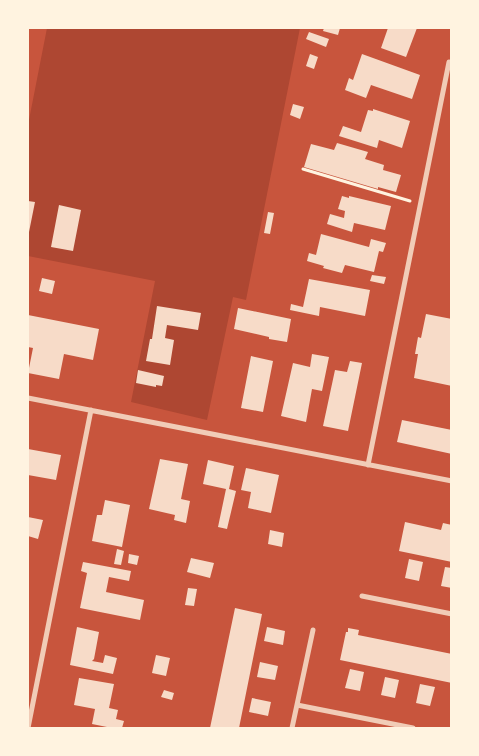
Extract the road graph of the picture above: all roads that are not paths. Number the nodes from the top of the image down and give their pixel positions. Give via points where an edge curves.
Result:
1 (449, 62) dead end
2 (28, 398) edge
3 (91, 410) junction
4 (368, 464) junction
5 (452, 481) edge
6 (362, 596) dead end
7 (452, 614) edge
8 (313, 630) dead end
9 (297, 705) junction
10 (28, 728) edge
11 (292, 728) edge
12 (413, 728) edge

1 - 4 street
2 - 3 street
3 - 4 street
3 - 10 street
4 - 5 street
6 - 7 street
8 - 9 street
9 - 11 street
9 - 12 street

